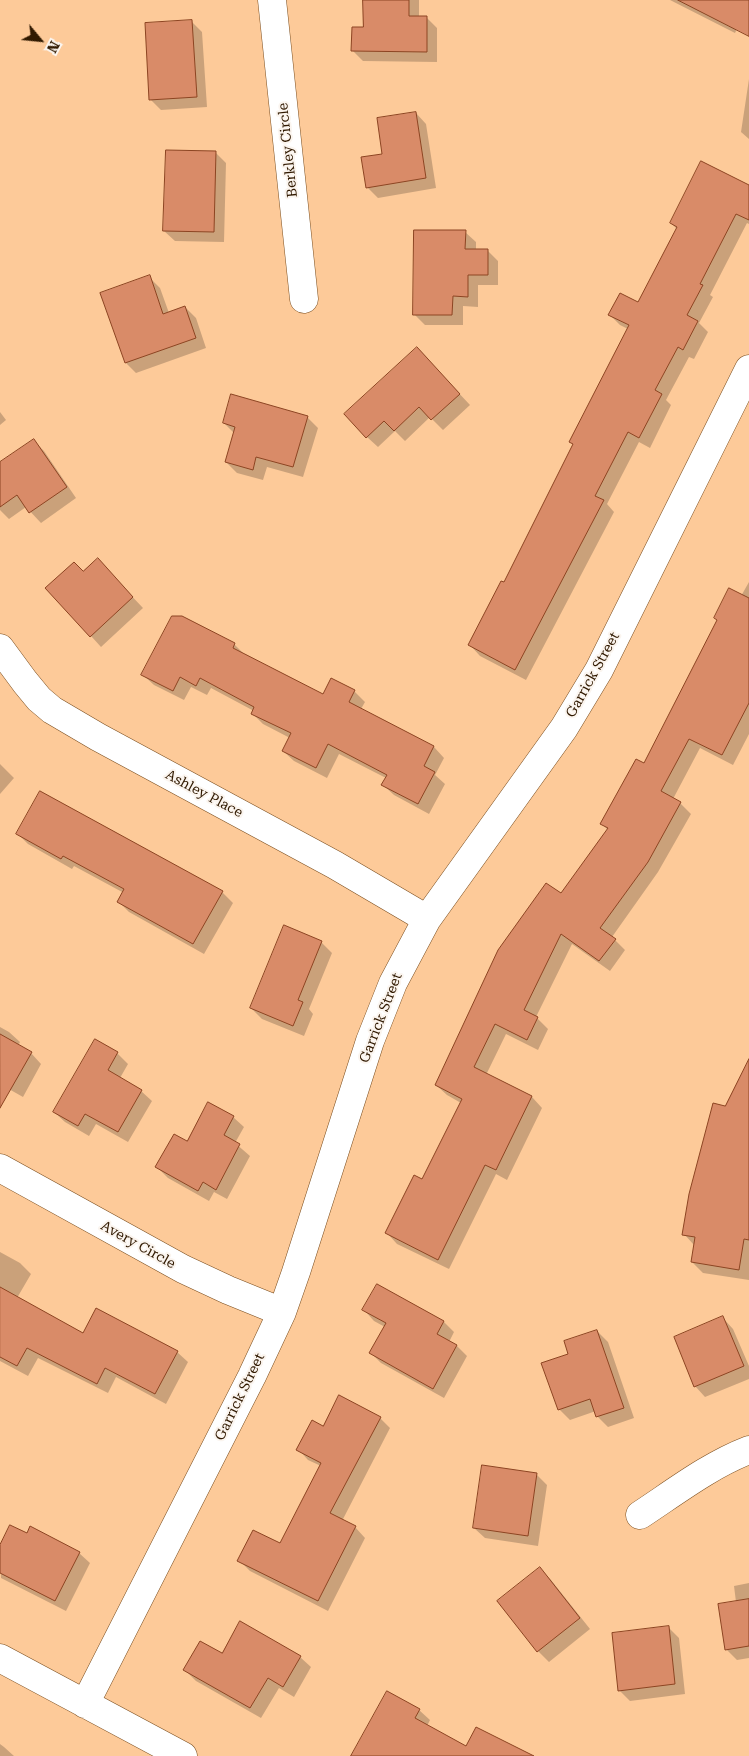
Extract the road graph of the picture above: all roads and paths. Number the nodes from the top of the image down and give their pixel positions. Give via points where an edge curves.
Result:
1 (272, 0) edge
2 (304, 299) dead end
3 (749, 369) edge
4 (0, 648) edge
5 (427, 919) junction
6 (0, 1168) edge
7 (282, 1312) junction
8 (749, 1450) edge
9 (640, 1515) dead end
10 (0, 1658) edge
11 (85, 1704) junction
12 (183, 1756) edge

1 - 2 street, Berkley Circle
3 - 5 street, Garrick Street via 599,670 564,728
4 - 5 street, Ashley Place via 39,699 52,710
5 - 7 street, Garrick Street via 379,1014
6 - 7 street, Avery Circle via 183,1269
7 - 11 street, Garrick Street
8 - 9 street via 696,1477
10 - 11 street
11 - 12 street

